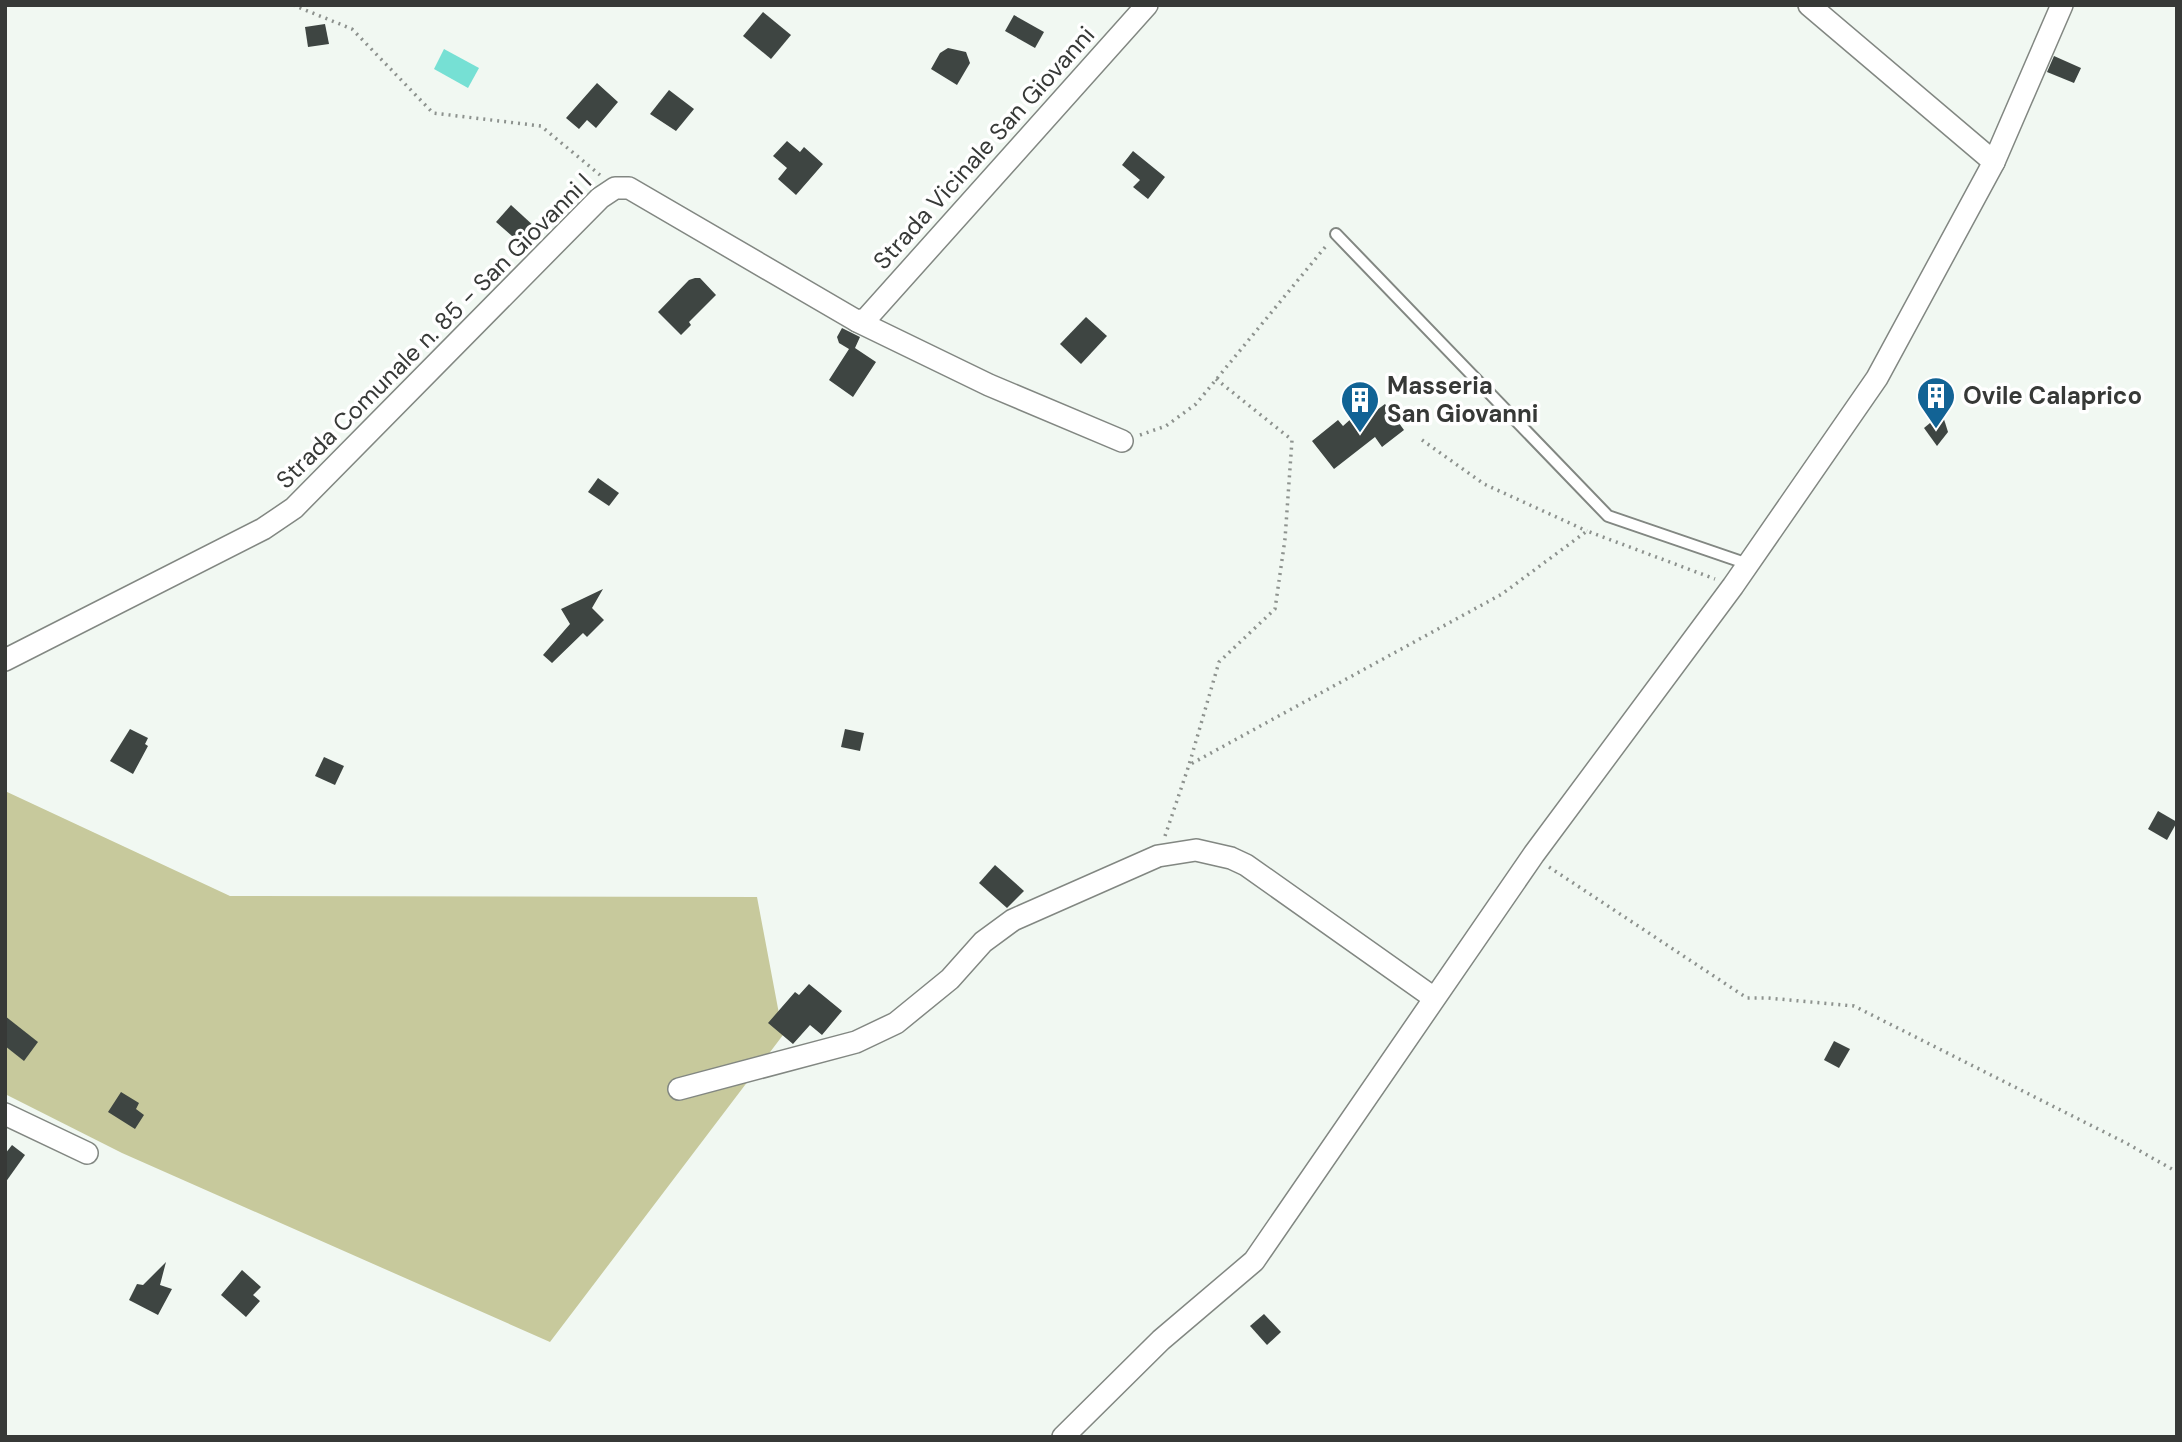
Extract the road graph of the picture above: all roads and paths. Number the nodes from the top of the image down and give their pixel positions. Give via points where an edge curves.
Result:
1 (293, 5) edge
2 (1147, 5) edge
3 (1810, 5) edge
4 (2062, 5) edge
5 (1994, 162) junction
6 (615, 188) junction
7 (1336, 234) joint
8 (857, 321) junction
9 (1216, 379) junction
10 (1422, 440) dead end
11 (1122, 441) joint
12 (1587, 531) junction
13 (1748, 564) junction
14 (1733, 586) junction
15 (5, 660) edge
16 (1189, 765) junction
17 (1534, 854) junction
18 (1158, 856) junction
19 (1434, 998) junction
20 (679, 1089) dead end
21 (5, 1114) edge
22 (87, 1153) dead end
23 (2177, 1172) edge
24 (1063, 1437) edge

1 - 6 path via 352,29 433,113 541,126
2 - 8 street, Strada Vicinale San Giovanni via 866,319
3 - 5 street
4 - 5 street
5 - 13 street via 1877,378
6 - 8 street, Strada Comunale n. 85 - San Giovanni I via 629,188
6 - 15 street, Strada Comunale n. 85 - San Giovanni I via 600,198 294,508 263,529
7 - 9 path
7 - 13 lane via 1608,516
8 - 11 street, Strada Comunale n. 85 - San Giovanni I via 989,385
9 - 11 path via 1196,404 1166,426
9 - 16 path via 1292,440 1275,610 1219,662
10 - 12 path via 1484,484
12 - 14 path
12 - 16 path via 1502,594
13 - 14 street
14 - 17 street
16 - 18 path
17 - 19 street
17 - 23 path via 1747,998 1854,1006
18 - 19 street via 1196,850 1246,865
18 - 20 street via 1013,920 896,1023 856,1042
19 - 24 street via 1254,1261 1161,1340
21 - 22 street

